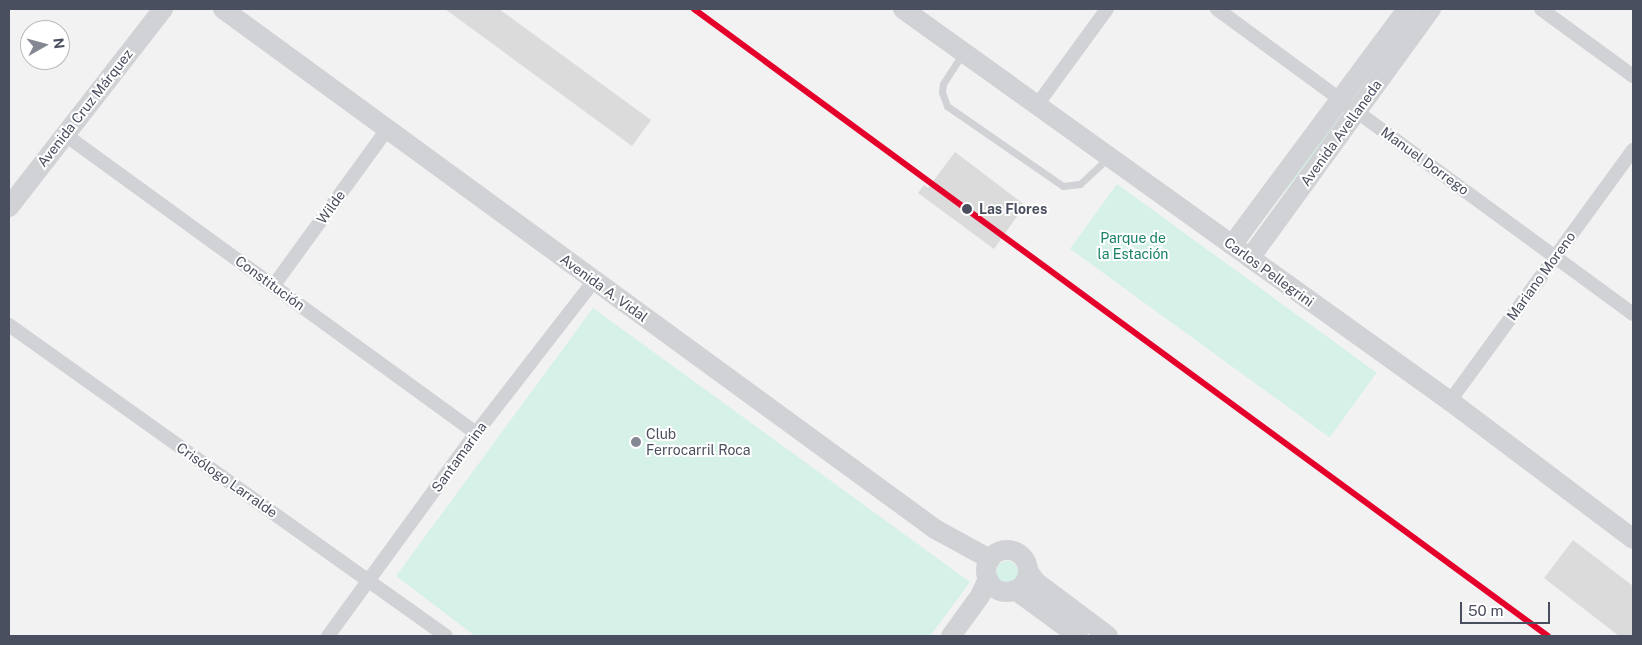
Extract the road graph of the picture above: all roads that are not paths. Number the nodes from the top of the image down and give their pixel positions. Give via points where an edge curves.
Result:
1 (163, 9) edge
2 (223, 9) edge
3 (903, 9) edge
4 (1107, 9) edge
5 (1217, 9) edge
6 (1407, 9) edge
7 (1431, 9) edge
8 (1541, 9) edge
9 (963, 52) junction
10 (1633, 76) edge
11 (1340, 99) junction
12 (1037, 105) junction
13 (1357, 111) junction
14 (388, 128) junction
15 (64, 134) junction
16 (1633, 150) edge
17 (1109, 157) junction
18 (9, 207) edge
19 (1232, 245) junction
20 (1555, 257) junction
21 (1250, 258) junction
22 (594, 281) junction
23 (274, 285) junction
24 (1633, 314) edge
25 (9, 325) edge
26 (1450, 401) junction
27 (476, 433) junction
28 (1633, 539) edge
29 (990, 559) junction
30 (1028, 570) junction
31 (988, 579) junction
32 (369, 581) junction
33 (1011, 591) junction
34 (328, 636) edge
35 (446, 636) edge
36 (951, 636) edge
37 (966, 636) edge
38 (1078, 636) edge
39 (1108, 636) edge

1 - 15 street, Avenida Cruz Márquez
2 - 14 street, Avenida A. Vidal
3 - 9 street, Carlos Pellegrini
4 - 12 street
5 - 11 street, Manuel Dorrego
6 - 11 street, Avenida Avellaneda
7 - 13 street, Avenida Avellaneda
8 - 10 street
9 - 12 street, Carlos Pellegrini
9 - 17 lane via 943,84 942,92 948,106 1063,186 1080,184
11 - 13 street, Manuel Dorrego
11 - 19 street, Avenida Avellaneda
12 - 17 street, Carlos Pellegrini
13 - 20 street, Manuel Dorrego
13 - 21 street, Avenida Avellaneda
14 - 22 street, Avenida A. Vidal
14 - 23 street, Wilde
15 - 18 street, Avenida Cruz Márquez
15 - 23 street, Constitución
16 - 20 street, Mariano Moreno
17 - 19 street, Carlos Pellegrini
19 - 21 street, Carlos Pellegrini
20 - 24 street, Manuel Dorrego
20 - 26 street, Mariano Moreno
21 - 26 street, Carlos Pellegrini
22 - 27 street, Santamarina
22 - 29 street, Avenida A. Vidal via 935,529
23 - 27 street, Constitución
25 - 32 street, Crisólogo Larralde
26 - 28 street, Carlos Pellegrini
27 - 32 street, Santamarina
29 - 30 street via 1000,551 1013,551 1024,558
29 - 31 street
30 - 33 street via 1024,582
30 - 39 street via 1036,582
31 - 33 street via 996,589
31 - 36 street via 980,596
32 - 34 street, Santamarina
32 - 35 street, Crisólogo Larralde
33 - 37 street via 990,602
33 - 38 street

